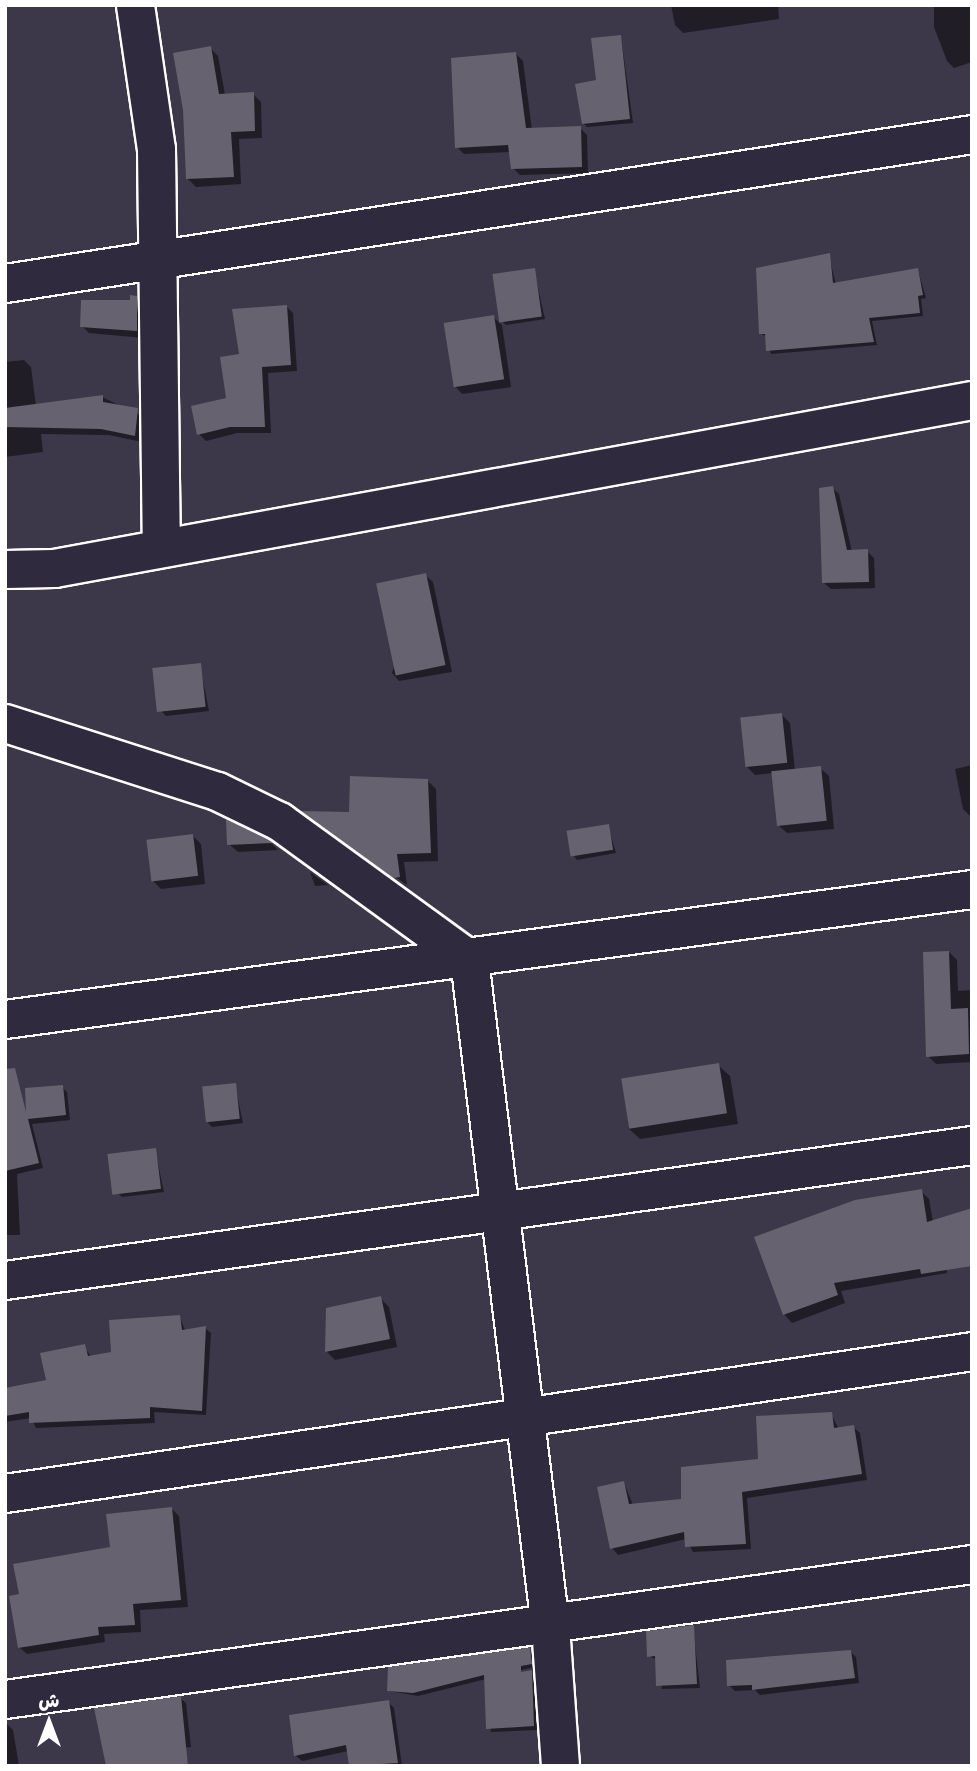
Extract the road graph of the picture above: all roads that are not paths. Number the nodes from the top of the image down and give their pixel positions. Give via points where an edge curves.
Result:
1 (135, 5) edge
2 (972, 134) edge
3 (154, 260) junction
4 (5, 283) edge
5 (972, 400) edge
6 (160, 548) junction
7 (5, 569) edge
8 (5, 723) edge
9 (972, 889) edge
10 (469, 959) junction
11 (5, 1019) edge
12 (972, 1145) edge
13 (501, 1210) junction
14 (5, 1280) edge
15 (972, 1351) edge
16 (525, 1415) junction
17 (5, 1493) edge
18 (972, 1564) edge
19 (550, 1626) junction
20 (5, 1699) edge
21 (560, 1766) edge

1 - 3 street via 156,149
2 - 3 street
3 - 4 street
3 - 6 street
5 - 6 street
6 - 7 street via 54,568
8 - 10 street via 217,791 279,821
9 - 10 street
10 - 11 street
10 - 13 street
12 - 13 street
13 - 14 street
13 - 16 street
15 - 16 street
16 - 17 street
16 - 19 street
18 - 19 street
19 - 20 street
19 - 21 street

